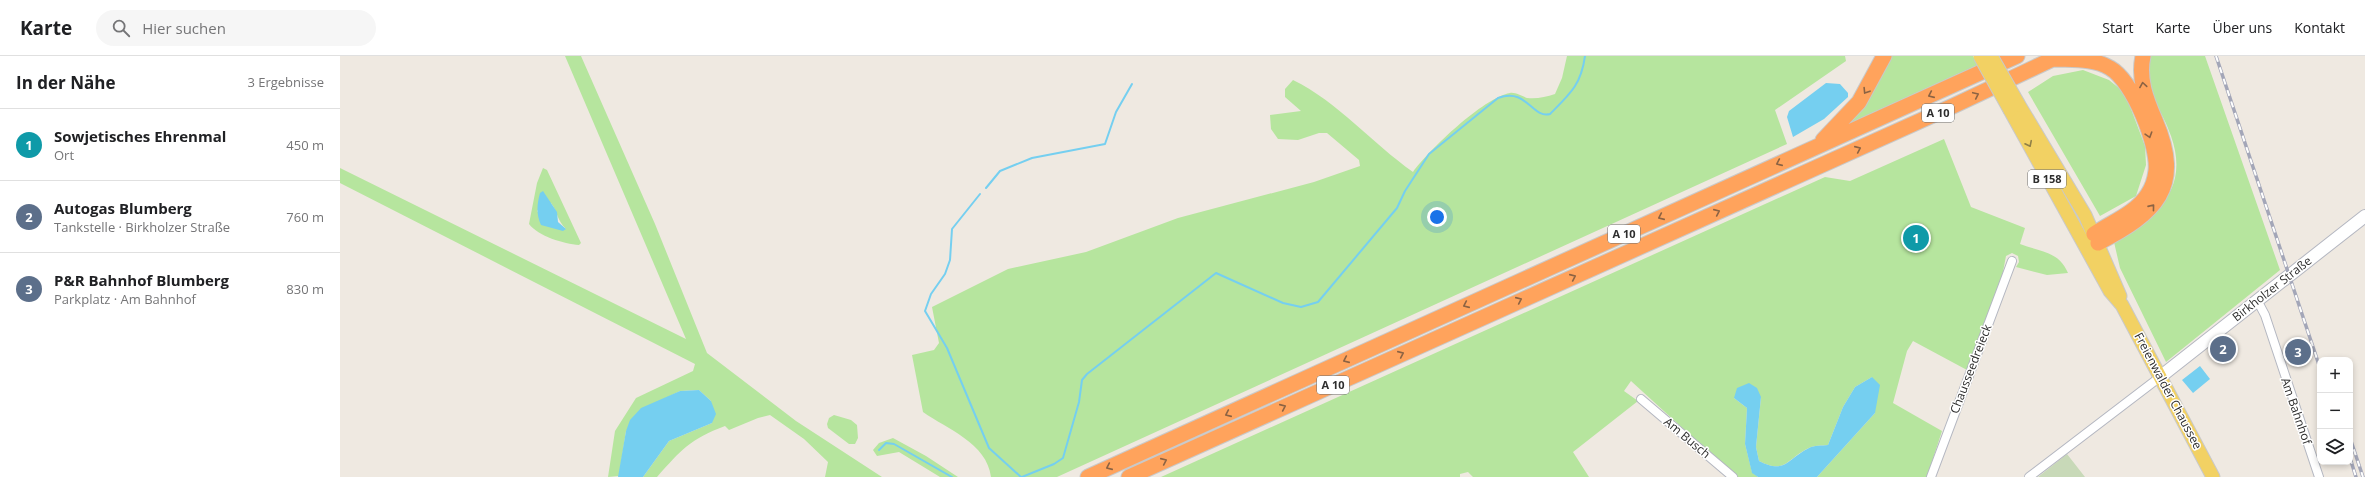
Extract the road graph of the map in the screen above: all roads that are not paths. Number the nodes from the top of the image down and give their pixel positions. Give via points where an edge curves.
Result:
1 (1884, 56) edge
2 (1980, 56) edge
3 (1991, 56) edge
4 (2017, 56) edge
5 (2144, 56) edge
6 (2056, 57) edge
7 (2015, 107) junction
8 (1815, 147) junction
9 (2365, 216) edge
10 (2090, 241) junction
11 (2012, 261) dead end
12 (2257, 300) junction
13 (2160, 377) junction
14 (1641, 399) dead end
15 (1088, 477) edge
16 (1128, 477) edge
17 (1733, 477) edge
18 (1931, 477) edge
19 (2029, 477) edge
20 (2213, 477) edge
21 (2319, 477) edge

1 -> 8 highway via 1860,102
2 - 7 main road, B 158, bridge
3 - 7 main road, B 158, bridge
4 -> 8 highway, A 10
10 -> 5 highway via 2138,221 2157,201 2168,175 2166,151 2145,96 2141,70
6 -> 10 highway via 2102,63 2119,75 2136,102 2154,151 2156,172 2147,195 2132,211
16 -> 6 highway, A 10
7 - 10 main road, Freienwalder Chaussee / B 158
8 -> 15 highway, A 10
9 - 12 main road, Birkholzer Straße
10 - 13 main road, Freienwalder Chaussee / B 158 via 2118,287 2122,305
11 - 18 street, Chausseedreieck
12 - 13 main road, Birkholzer Straße
12 - 21 street, Am Bahnhof via 2265,315
13 - 19 street
13 - 20 main road, Freienwalder Chaussee / B 158
14 - 17 street, Am Busch

